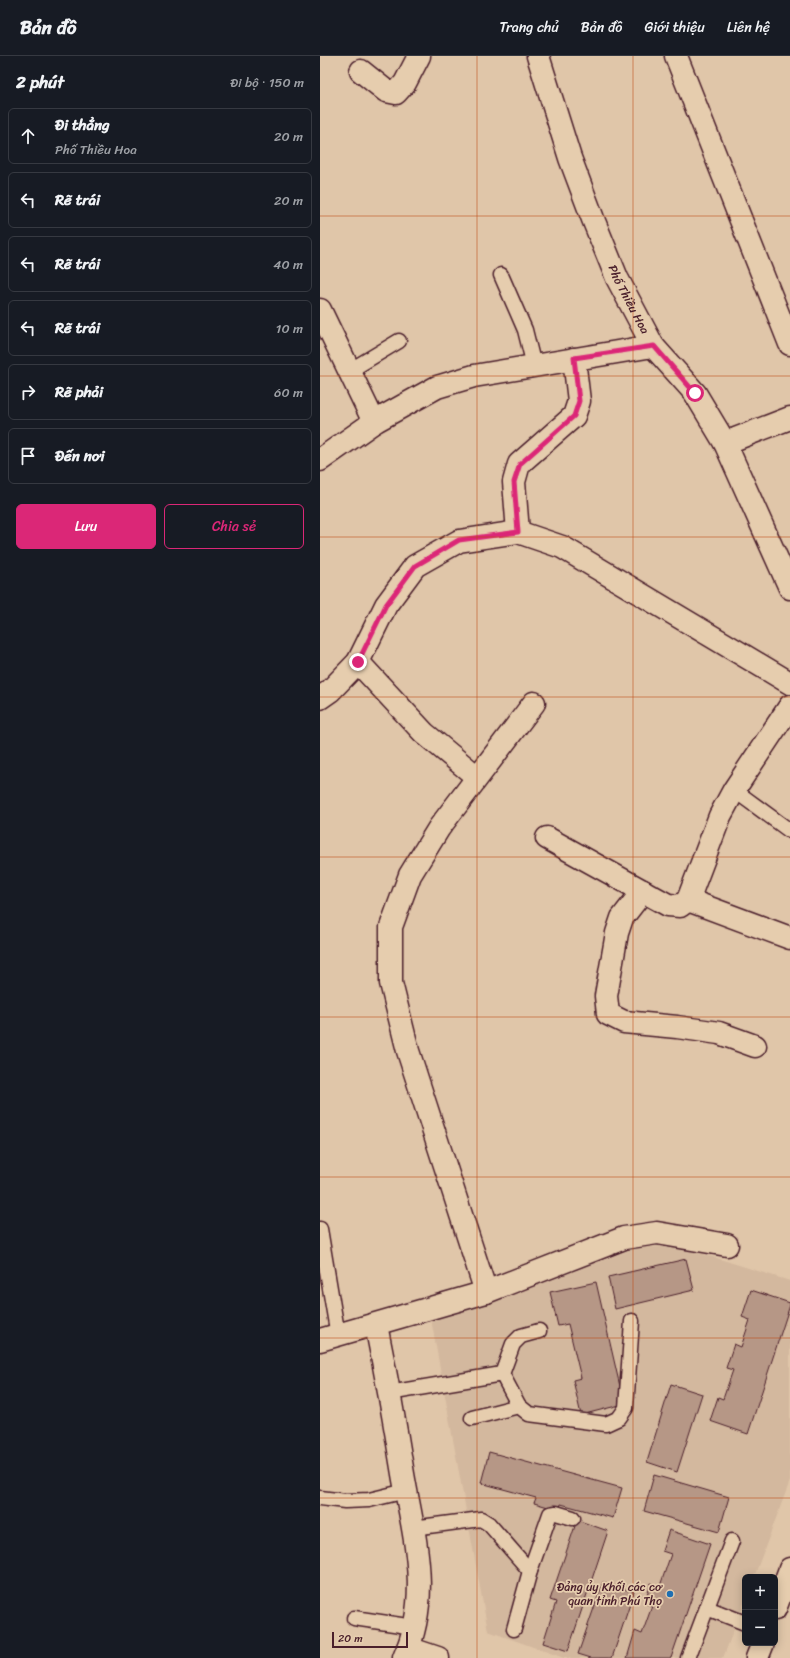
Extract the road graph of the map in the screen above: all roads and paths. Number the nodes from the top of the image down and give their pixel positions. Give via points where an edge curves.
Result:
1 (419, 56) edge
2 (538, 56) edge
3 (676, 56) edge
4 (361, 71) dead end
5 (501, 275) dead end
6 (320, 310) edge
7 (399, 341) dead end
8 (790, 344) edge
9 (654, 346) junction
10 (574, 358) junction
11 (534, 366) junction
12 (349, 371) junction
13 (790, 418) edge
14 (374, 422) junction
15 (725, 443) junction
16 (320, 460) edge
17 (518, 532) junction
18 (790, 588) edge
19 (358, 662) junction
20 (790, 683) edge
21 (320, 698) edge
22 (534, 703) dead end
23 (790, 706) edge
24 (477, 777) junction
25 (734, 790) junction
26 (790, 830) edge
27 (547, 838) dead end
28 (643, 891) junction
29 (688, 900) junction
30 (790, 938) edge
31 (755, 1046) dead end
32 (320, 1229) edge
33 (727, 1245) dead end
34 (486, 1292) junction
35 (632, 1322) dead end
36 (376, 1325) junction
37 (539, 1331) dead end
38 (329, 1338) edge
39 (502, 1374) junction
40 (389, 1393) junction
41 (520, 1406) junction
42 (472, 1418) dead end
43 (406, 1491) junction
44 (320, 1498) edge
45 (573, 1518) dead end
46 (413, 1528) junction
47 (732, 1541) dead end
48 (790, 1569) edge
49 (530, 1571) junction
50 (778, 1601) edge
51 (707, 1608) junction
52 (354, 1618) dead end
53 (742, 1621) edge
54 (414, 1627) junction
55 (514, 1629) dead end
56 (762, 1646) edge
57 (406, 1653) edge
58 (438, 1658) edge
59 (688, 1658) edge
60 (757, 1658) edge

1 - 4 street via 405,83 396,93 386,91
2 - 9 street, Phố Thiều Hoa via 570,158 593,219 617,278
3 - 8 street
5 - 11 lane via 525,330
6 - 12 street
7 - 12 lane
9 - 10 street
9 - 15 street, Phố Thiều Hoa via 695,393
10 - 11 street
10 - 17 street via 579,401 574,416 520,464 514,482
11 - 14 street via 474,376 437,388
12 - 14 street
13 - 15 street
14 - 16 street
15 - 18 street, Phố Thiều Hoa
17 - 19 street via 459,540 415,566 386,605
17 - 20 street via 562,547
19 - 21 street
19 - 24 street via 424,733
22 - 24 street
23 - 25 street
24 - 34 street via 439,828 410,875 391,927 391,983 408,1051
25 - 26 lane
25 - 29 street via 720,816
27 - 28 street
28 - 29 street via 668,905 680,906
28 - 31 street via 622,918 617,933 606,996 608,1014 624,1022 719,1033
29 - 30 street
32 - 38 lane
33 - 34 street via 657,1233 624,1238
34 - 36 street
35 - 41 lane via 626,1408 619,1418 606,1424 529,1414
36 - 38 street
36 - 40 street
37 - 39 lane via 521,1336 513,1344
39 - 40 lane
39 - 41 lane
40 - 43 street
41 - 42 lane
43 - 44 lane via 369,1500
43 - 46 street
45 - 49 lane via 556,1513 550,1514
46 - 49 lane via 481,1519 489,1524
46 - 54 street via 420,1578 419,1608
47 - 51 lane
48 - 50 street
49 - 55 lane
51 - 53 lane
51 - 59 lane
52 - 54 lane
54 - 57 street
56 - 60 street
57 - 58 street

